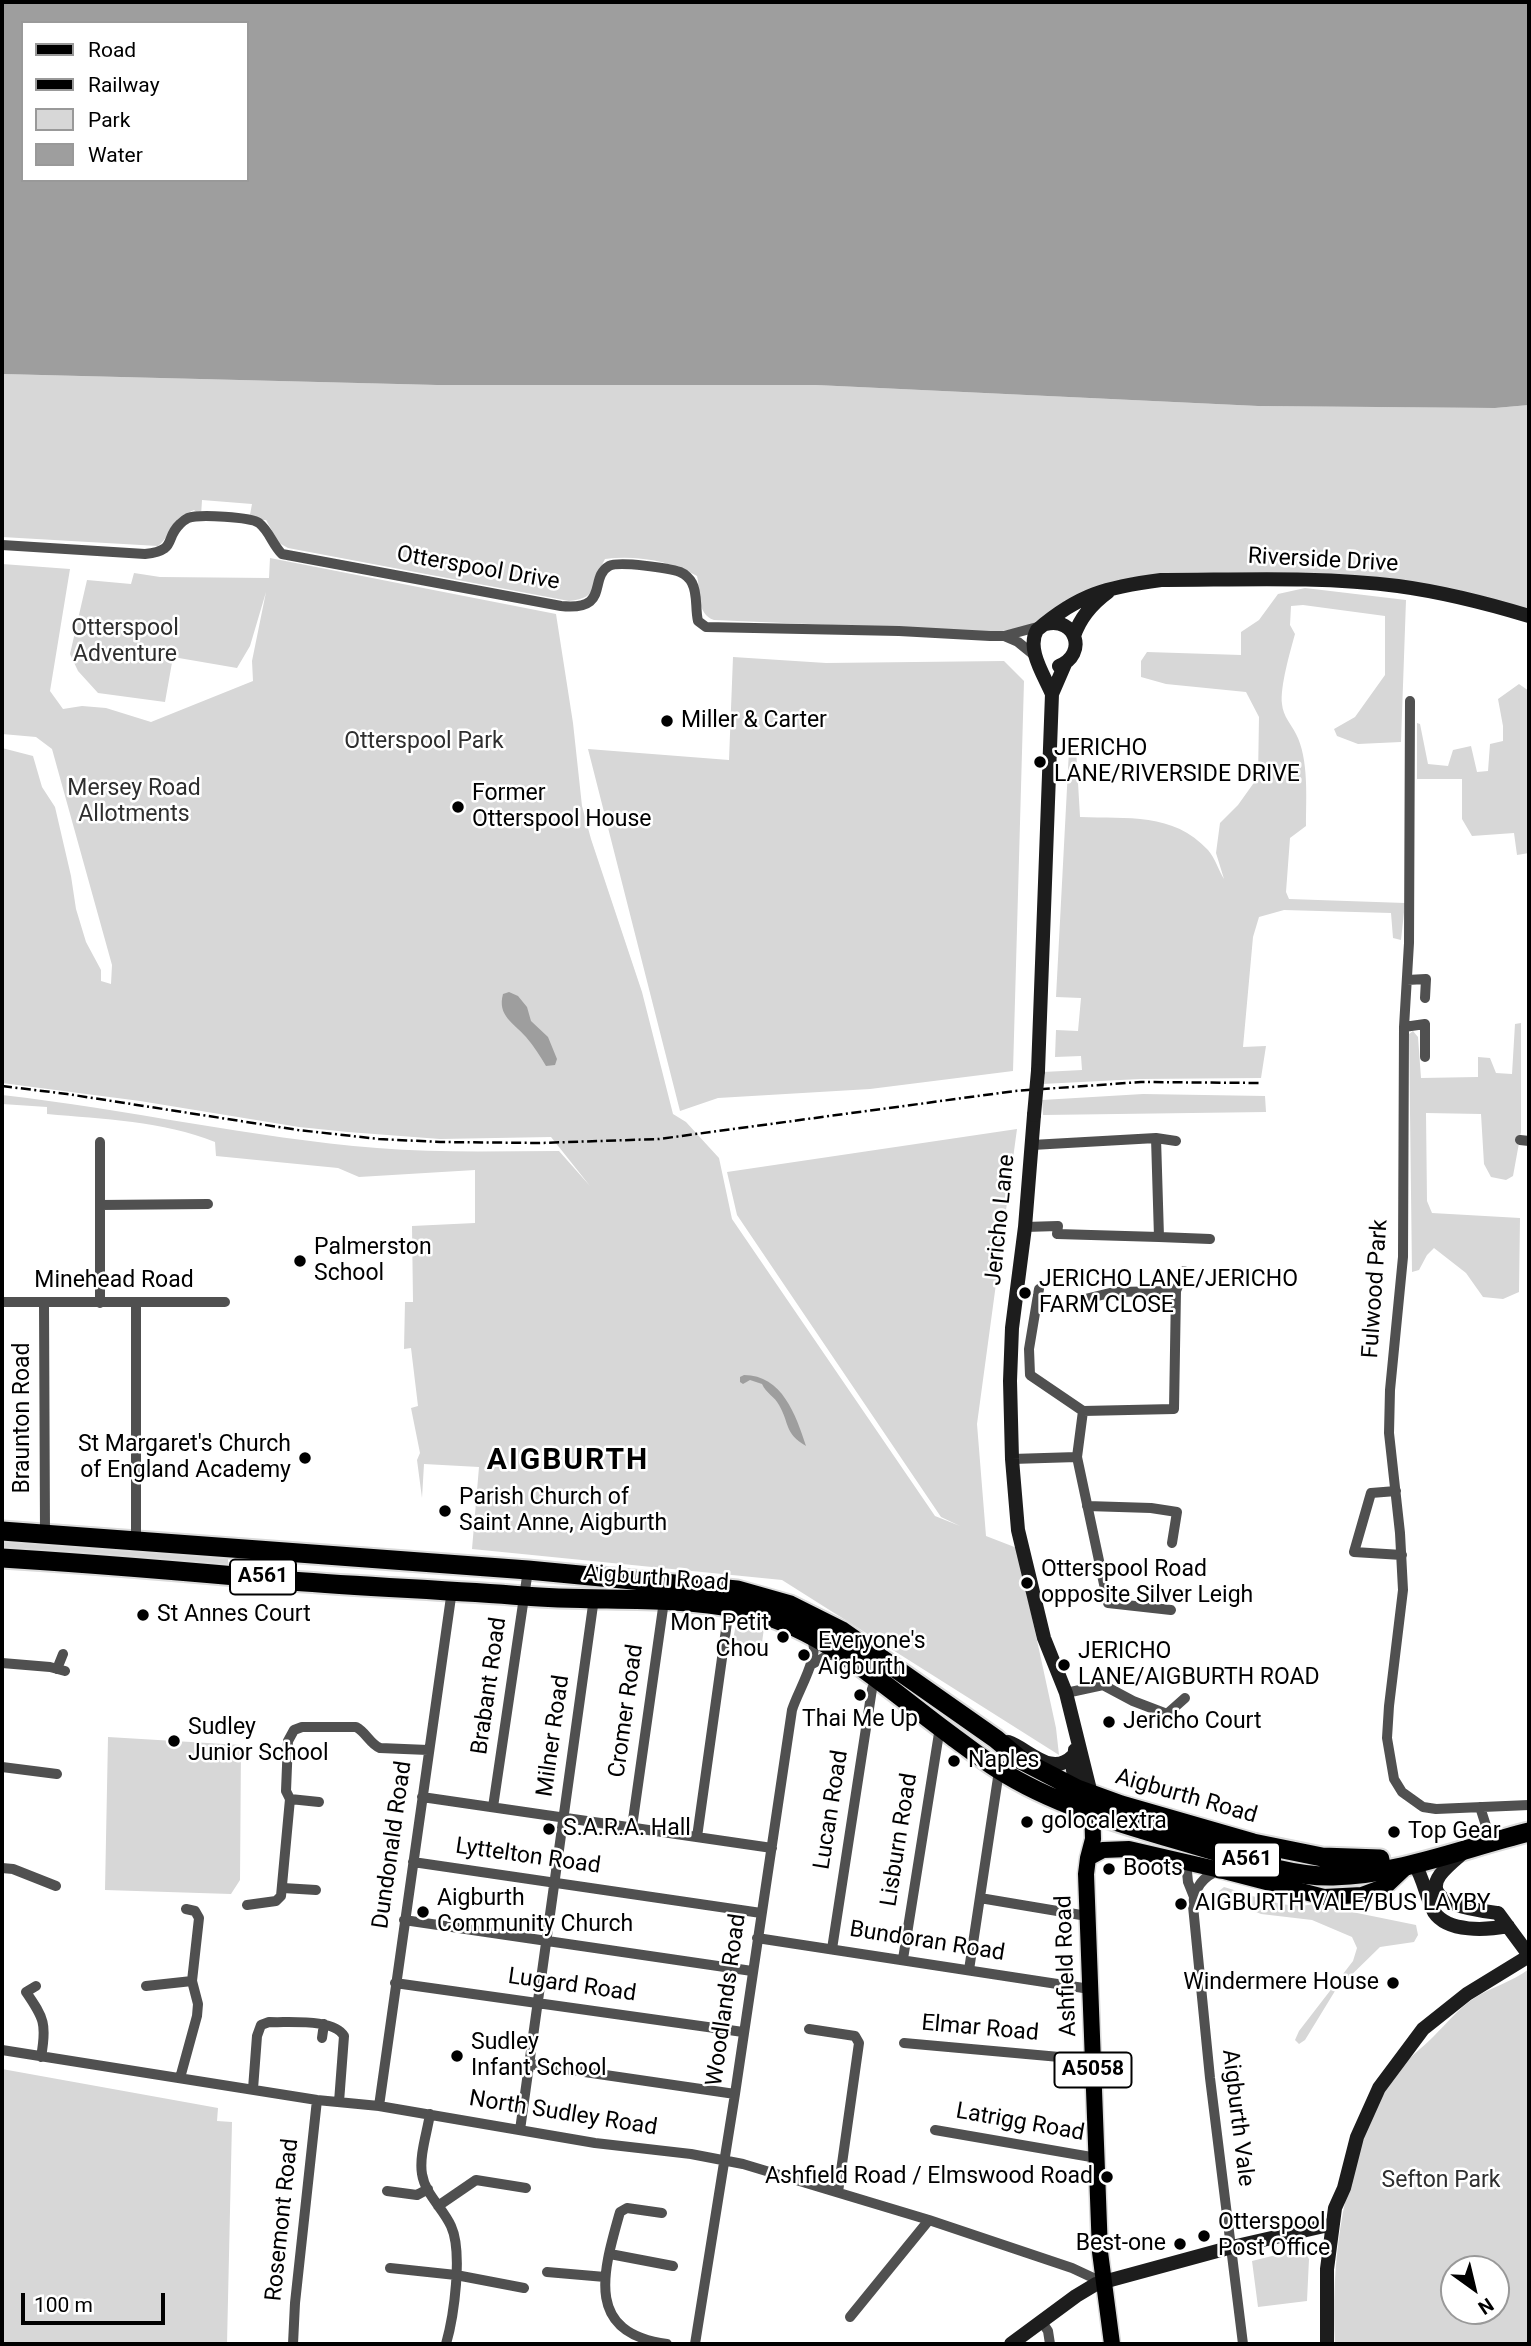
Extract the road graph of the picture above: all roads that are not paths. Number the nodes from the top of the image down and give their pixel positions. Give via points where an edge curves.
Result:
1 (2, 545) edge
2 (1112, 589) junction
3 (1529, 616) edge
4 (1044, 625) junction
5 (1004, 636) junction
6 (1074, 636) junction
7 (1036, 657) junction
8 (1065, 664) junction
9 (1052, 694) junction
10 (1410, 701) dead end
11 (1407, 980) junction
12 (1425, 998) dead end
13 (1425, 1012) dead end
14 (1425, 1024) junction
15 (1404, 1027) junction
16 (1425, 1057) dead end
17 (1156, 1138) junction
18 (1176, 1141) dead end
19 (100, 1142) dead end
20 (1032, 1145) junction
21 (208, 1204) dead end
22 (100, 1205) junction
23 (1025, 1227) junction
24 (1159, 1237) junction
25 (1210, 1239) dead end
26 (1184, 1271) dead end
27 (1039, 1289) dead end
28 (1176, 1292) junction
29 (1085, 1298) dead end
30 (225, 1301) dead end
31 (2, 1302) edge
32 (44, 1303) junction
33 (100, 1303) junction
34 (136, 1303) junction
35 (1083, 1411) junction
36 (1077, 1457) junction
37 (1012, 1459) junction
38 (1396, 1491) junction
39 (1087, 1506) junction
40 (2, 1531) edge
41 (45, 1534) junction
42 (136, 1541) junction
43 (1172, 1543) dead end
44 (1402, 1555) junction
45 (2, 1558) edge
46 (528, 1570) junction
47 (452, 1590) junction
48 (525, 1596) junction
49 (594, 1598) junction
50 (664, 1601) junction
51 (729, 1608) junction
52 (1171, 1610) dead end
53 (808, 1633) junction
54 (63, 1654) dead end
55 (841, 1654) junction
56 (2, 1663) edge
57 (812, 1664) junction
58 (876, 1679) junction
59 (1066, 1693) junction
60 (1185, 1698) dead end
61 (940, 1727) junction
62 (996, 1739) junction
63 (1075, 1749) junction
64 (428, 1750) junction
65 (2, 1768) edge
66 (999, 1770) junction
67 (57, 1774) dead end
68 (422, 1797) junction
69 (290, 1799) junction
70 (1085, 1801) junction
71 (319, 1802) dead end
72 (1529, 1805) edge
73 (493, 1807) junction
74 (1480, 1807) junction
75 (564, 1817) junction
76 (1529, 1821) edge
77 (632, 1827) junction
78 (1488, 1832) junction
79 (1529, 1832) edge
80 (697, 1837) junction
81 (772, 1848) junction
82 (1465, 1851) junction
83 (1088, 1858) junction
84 (413, 1862) junction
85 (1186, 1862) junction
86 (1411, 1866) junction
87 (2, 1868) edge
88 (1220, 1870) junction
89 (555, 1883) junction
90 (56, 1886) dead end
91 (283, 1888) junction
92 (316, 1889) dead end
93 (1194, 1897) junction
94 (980, 1898) junction
95 (247, 1905) dead end
96 (186, 1909) dead end
97 (761, 1913) junction
98 (1087, 1916) junction
99 (404, 1920) junction
100 (1508, 1926) junction
101 (757, 1938) junction
102 (547, 1941) junction
103 (832, 1949) junction
104 (1529, 1956) edge
105 (903, 1959) junction
106 (969, 1969) junction
107 (752, 1971) junction
108 (192, 1981) junction
109 (395, 1983) junction
110 (143, 1984) dead end
111 (36, 1986) dead end
112 (1090, 1989) junction
113 (538, 2002) junction
114 (324, 2024) junction
115 (809, 2029) dead end
116 (743, 2032) junction
117 (322, 2038) dead end
118 (904, 2043) dead end
119 (2, 2050) edge
120 (41, 2057) junction
121 (1093, 2060) junction
122 (530, 2064) junction
123 (180, 2078) junction
124 (253, 2089) junction
125 (735, 2094) junction
126 (317, 2100) junction
127 (340, 2102) junction
128 (379, 2106) junction
129 (430, 2115) junction
130 (520, 2130) junction
131 (935, 2130) dead end
132 (1097, 2158) junction
133 (724, 2161) junction
134 (526, 2188) dead end
135 (428, 2189) junction
136 (387, 2191) dead end
137 (838, 2192) junction
138 (438, 2206) junction
139 (662, 2213) dead end
140 (929, 2220) junction
141 (1333, 2224) junction
142 (1232, 2247) junction
143 (610, 2255) junction
144 (673, 2266) dead end
145 (390, 2268) dead end
146 (547, 2272) dead end
147 (456, 2275) junction
148 (605, 2277) junction
149 (1102, 2282) junction
150 (524, 2288) dead end
151 (850, 2317) dead end
152 (1042, 2322) junction
153 (293, 2344) edge
154 (446, 2344) edge
155 (667, 2344) edge
156 (695, 2344) edge
157 (1011, 2344) edge
158 (1050, 2344) edge
159 (1112, 2344) edge
160 (1243, 2344) edge
161 (1327, 2344) edge

1 - 5 street, Otterspool Drive via 145,554 159,552 171,543 176,527 187,518 249,520 268,532 282,554 561,606 586,605 595,597 603,572 621,564 680,573 690,580 698,621 706,627
2 - 3 street, Riverside Drive via 1161,580 1343,581 1439,593
2 - 4 street, Riverside Drive via 1083,597
2 - 6 street via 1089,609
4 - 5 street, Otterspool Drive
4 - 6 street via 1065,626
4 - 7 street via 1032,642
5 - 7 street, Otterspool Drive
6 - 8 street via 1075,650
7 - 8 street via 1051,666
7 - 9 street, Jericho Lane
8 - 9 street, Jericho Lane
9 - 20 street, Jericho Lane, bridge
10 - 11 street, Fulwood Park
11 - 12 street via 1426,979
11 - 15 street, Fulwood Park
13 - 14 street
14 - 15 street
14 - 16 street
15 - 38 street, Fulwood Park via 1403,1256 1390,1390
17 - 18 street
17 - 20 street
17 - 24 street
19 - 22 street
20 - 23 street, Jericho Lane
21 - 22 street
22 - 33 street
23 - 24 street
23 - 37 street, Jericho Lane via 1012,1328
24 - 25 street
26 - 28 street
27 - 35 street via 1029,1349 1030,1376
28 - 29 street via 1114,1292
28 - 35 street via 1174,1409
30 - 34 street, Minehead Road
31 - 32 street, Minehead Road
32 - 33 street, Minehead Road
32 - 41 street, Braunton Road
33 - 34 street, Minehead Road
34 - 42 street
35 - 36 street
36 - 37 street
36 - 39 street
37 - 59 street, Jericho Lane via 1018,1530 1044,1638
38 - 44 street, Fulwood Park
38 - 44 street via 1371,1493 1354,1552
39 - 43 street via 1177,1512
39 - 52 street via 1108,1603
40 - 41 highway, Aigburth Road / A561
41 - 42 highway, Aigburth Road / A561
42 - 46 highway, Aigburth Road / A561
44 - 74 street, Fulwood Park via 1404,1590 1387,1738 1394,1779 1423,1807
45 - 47 highway, Aigburth Road / A561
46 - 48 street, Brabant Road
46 - 62 highway, Aigburth Road / A561 via 708,1586 790,1605 842,1631
47 - 48 highway, Aigburth Road / A561
47 - 64 street, Dundonald Road
48 - 49 highway, Aigburth Road / A561
48 - 73 street, Brabant Road
49 - 50 highway, Aigburth Road / A561
49 - 75 street, Milner Road
50 - 51 highway, Aigburth Road / A561
50 - 77 street, Cromer Road
51 - 53 highway, Aigburth Road / A561 via 777,1619
51 - 80 street
53 - 55 highway, Aigburth Road / A561
53 - 57 street via 815,1644
54 - 56 street via 61,1670
55 - 57 street
55 - 58 highway, Aigburth Road / A561
57 - 81 street, Woodlands Road via 792,1710
58 - 61 highway, Aigburth Road / A561
58 - 103 street, Lucan Road
59 - 60 street via 1103,1685 1167,1714
59 - 63 street, Jericho Lane
61 - 66 highway, Aigburth Road / A561
61 - 105 street, Lisburn Road
62 - 63 street via 1053,1765 1063,1763
62 - 70 highway, Aigburth Road / A561
63 - 70 street, Jericho Lane
64 - 68 street, Dundonald Road
64 - 69 street via 380,1748 356,1727 302,1727 294,1730 288,1741 286,1791
65 - 67 street
66 - 70 highway, Aigburth Road / A561 via 1049,1795
66 - 94 street
68 - 73 street
68 - 84 street, Dundonald Road
69 - 71 street
69 - 91 street
70 - 78 highway, Aigburth Road / A561 via 1253,1843 1346,1860 1389,1858
70 - 83 main road, Ashfield Road / A5058 via 1093,1839
70 - 86 highway, Aigburth Road / A561 via 1227,1855 1300,1873 1332,1876
72 - 74 street, Fulwood Park
73 - 75 street
74 - 78 street
75 - 77 street
75 - 89 street, Milner Road
76 - 78 highway, Aigburth Road / A561
77 - 80 street
79 - 82 highway, Aigburth Road / A561
80 - 81 street
81 - 97 street, Woodlands Road
82 - 86 highway, Aigburth Road / A561
82 - 100 street via 1439,1877 1439,1892 1458,1907 1498,1913
83 - 85 main road via 1117,1848
83 - 98 main road, Ashfield Road / A5058
84 - 89 street, Lyttelton Road
84 - 99 street, Dundonald Road
85 - 88 main road
85 - 93 street, Aigburth Vale
86 - 88 main road via 1386,1886 1362,1895 1324,1897
86 - 100 street via 1424,1881 1441,1919 1468,1927
87 - 90 street
88 - 93 street via 1203,1879
89 - 97 street, Lyttelton Road
89 - 102 street, Milner Road
91 - 92 street
91 - 95 street via 276,1901
93 - 142 street, Aigburth Vale
94 - 98 street
94 - 106 street
96 - 108 street via 199,1918
97 - 101 street, Woodlands Road
98 - 112 main road, Ashfield Road / A5058
99 - 102 street
99 - 109 street, Dundonald Road
100 - 104 street
101 - 103 street, Bundoran Road
101 - 107 street, Woodlands Road
102 - 107 street
102 - 113 street, Milner Road
103 - 105 street, Bundoran Road
104 - 141 street via 1466,1994 1423,2029 1395,2066 1379,2088 1357,2137
105 - 106 street, Bundoran Road
106 - 112 street, Bundoran Road
107 - 116 street, Woodlands Road
108 - 110 street
108 - 123 street via 197,2016
109 - 113 street, Lugard Road
109 - 128 street, Dundonald Road
111 - 120 street via 26,1992 42,2015
112 - 121 main road, Ashfield Road / A5058
113 - 116 street, Lugard Road
113 - 122 street, Milner Road
114 - 117 street
114 - 124 street via 261,2025
114 - 127 street via 338,2028 344,2036
115 - 137 street via 855,2036 859,2043
116 - 125 street, Woodlands Road
118 - 121 street, Elmar Road
119 - 120 street, North Sudley Road
120 - 123 street, North Sudley Road
121 - 132 main road, Ashfield Road / A5058
122 - 125 street
122 - 130 street, Milner Road
123 - 124 street, North Sudley Road
124 - 126 street, North Sudley Road
125 - 133 street, Woodlands Road
126 - 127 street, North Sudley Road
126 - 153 street, Rosemont Road
127 - 128 street, North Sudley Road
128 - 129 street, North Sudley Road
129 - 130 street, North Sudley Road
129 - 135 street via 421,2168
130 - 133 street, North Sudley Road
131 - 132 street, Latrigg Road
132 - 149 main road, Ashfield Road / A5058
133 - 137 street, North Sudley Road
133 - 156 street, Woodlands Road
134 - 138 street via 476,2180
135 - 136 street via 417,2195
135 - 138 street
137 - 140 street, North Sudley Road
138 - 147 street via 451,2226
139 - 143 street via 627,2208 620,2213
140 - 149 street, North Sudley Road
140 - 151 street
141 - 142 street
141 - 161 street via 1327,2269
142 - 149 street
142 - 160 street, Aigburth Vale
143 - 144 street
143 - 148 street
145 - 147 street
146 - 148 street
147 - 150 street
147 - 154 street
148 - 155 street via 606,2302 613,2319 632,2333
149 - 152 street via 1082,2291
149 - 159 main road, A5058
152 - 157 street
152 - 158 street

